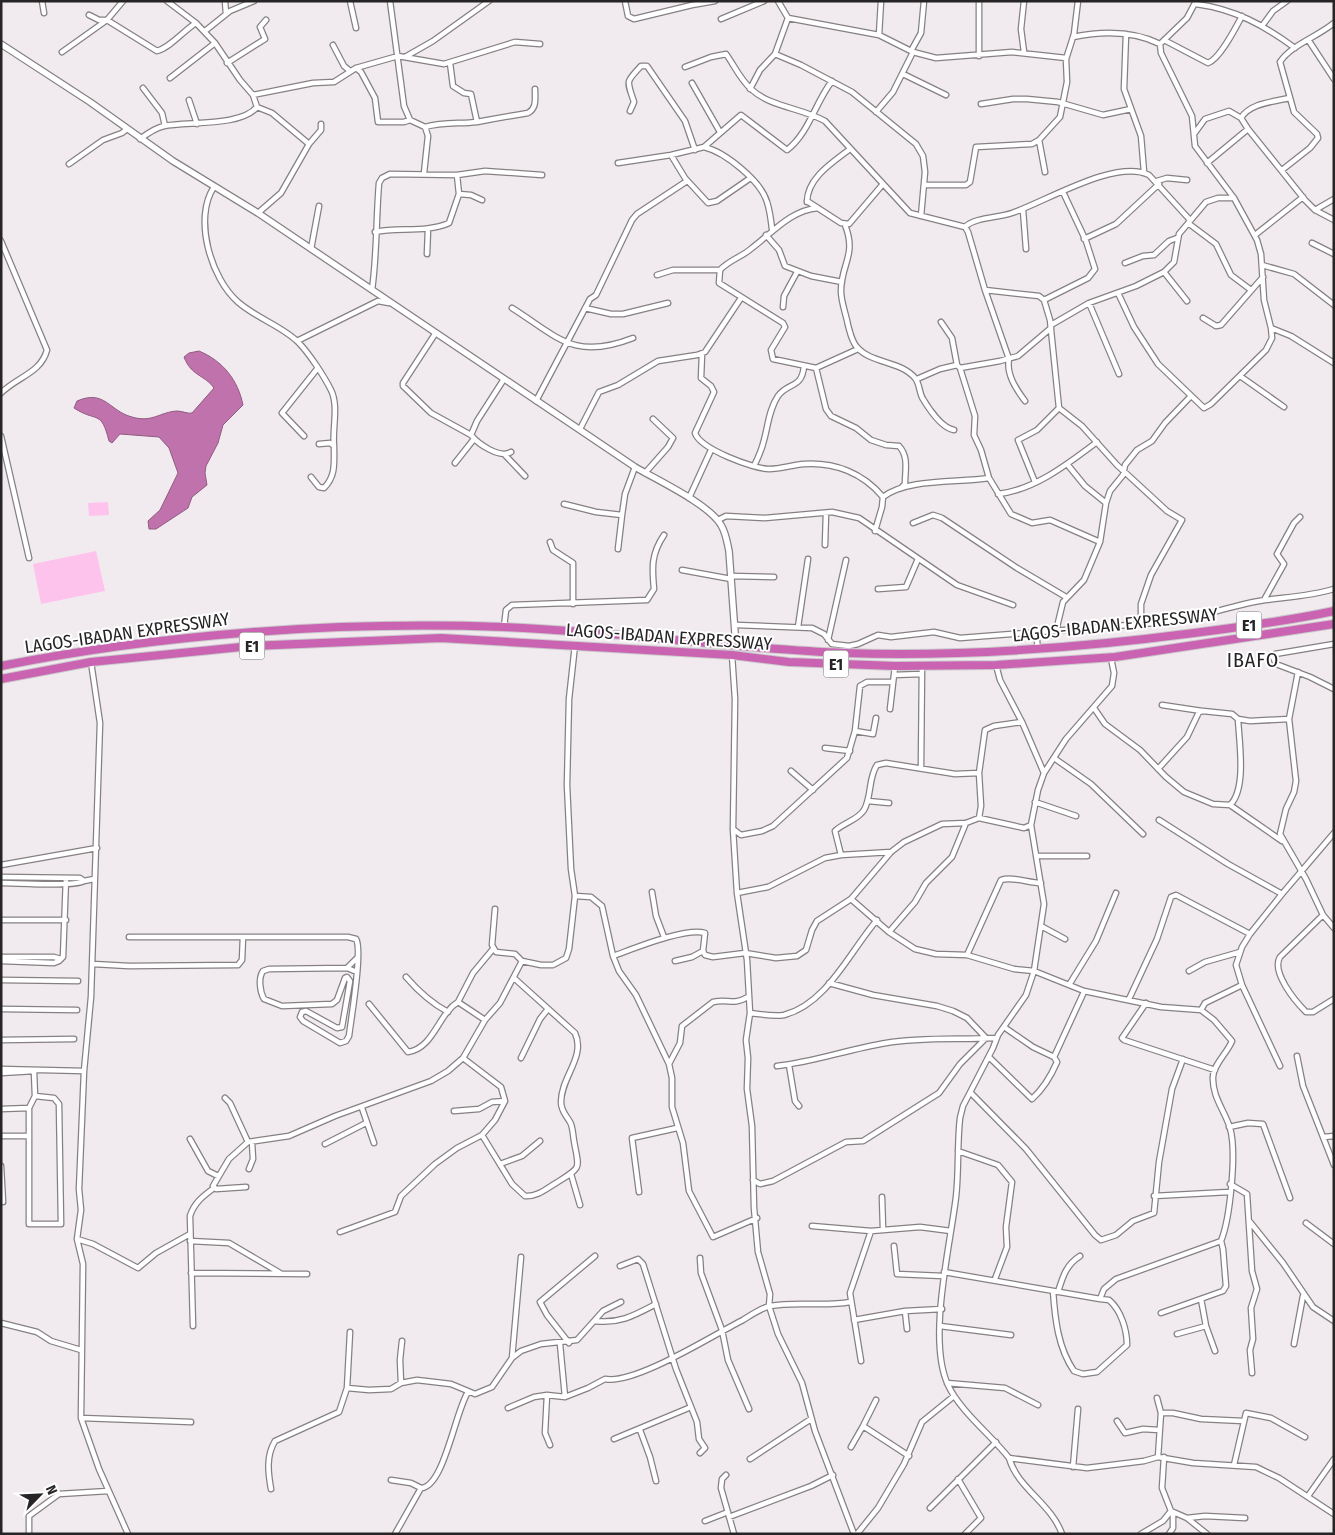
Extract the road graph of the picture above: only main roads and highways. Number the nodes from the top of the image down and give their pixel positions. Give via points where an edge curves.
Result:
1 (1334, 611) edge
2 (1334, 624) edge
3 (734, 651) junction
4 (1, 666) edge
5 (1, 680) edge

1 - 3 highway, LAGOS-IBADAN EXPRESSWAY / E1 via 1107,644 848,653
2 - 3 highway, LAGOS-IBADAN EXPRESSWAY / E1 via 1111,658 996,665 789,662
3 - 4 highway, LAGOS-IBADAN EXPRESSWAY / E1 via 633,635 504,627 350,627 248,633 78,652
3 - 5 highway, LAGOS-IBADAN EXPRESSWAY / E1 via 440,638 378,640 251,646 92,662

